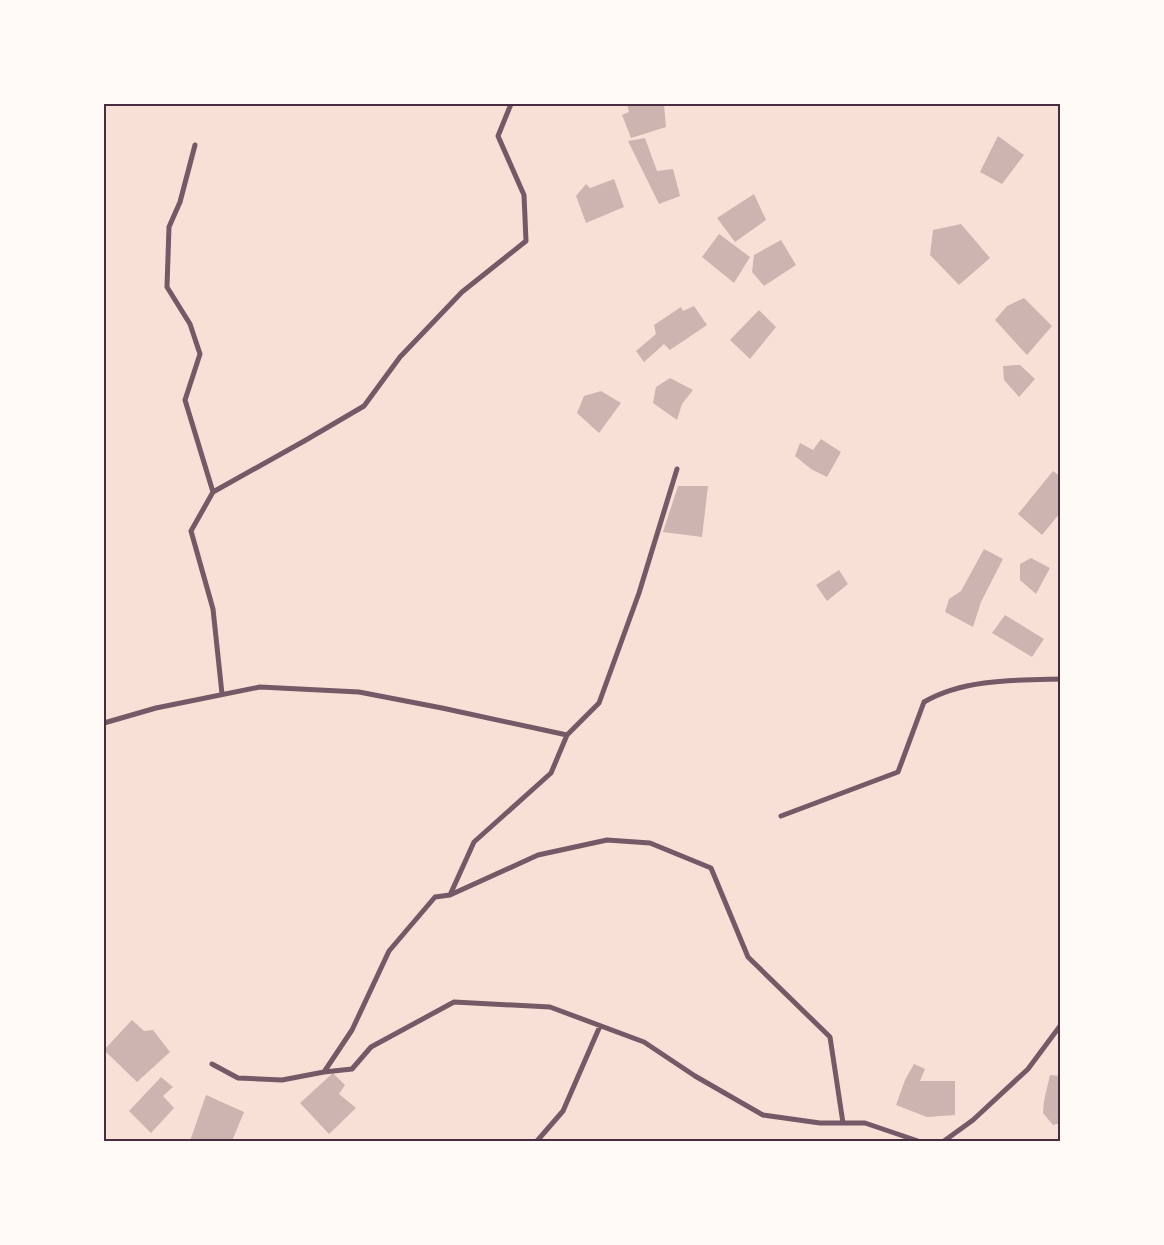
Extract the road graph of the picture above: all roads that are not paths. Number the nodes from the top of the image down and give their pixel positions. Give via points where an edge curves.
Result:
1 (511, 104) edge
2 (195, 145) dead end
3 (677, 469) dead end
4 (213, 492) junction
5 (1060, 679) edge
6 (222, 694) junction
7 (104, 723) edge
8 (567, 736) junction
9 (781, 816) dead end
10 (450, 895) junction
11 (600, 1026) junction
12 (1060, 1026) edge
13 (212, 1064) dead end
14 (324, 1072) junction
15 (843, 1123) junction
16 (537, 1141) edge
17 (918, 1141) edge
18 (944, 1141) edge

1 - 4 street via 498,136 524,195 526,241 462,292 400,357 364,406
2 - 4 street via 180,202 169,227 167,287 190,324 200,354 185,400
3 - 8 street via 639,593 599,703
4 - 6 street via 191,531 213,609
5 - 9 street via 1000,680 939,693 924,702 898,772
6 - 7 street
6 - 8 street via 260,686 359,692
8 - 10 street via 551,773 474,842
10 - 14 street via 435,897 389,951 352,1030
10 - 15 street via 538,855 607,840 650,843 711,868 748,957 830,1037
11 - 14 street via 550,1007 454,1002 371,1047 352,1069
11 - 15 street via 644,1042 763,1115
11 - 16 street via 563,1111
12 - 18 street via 1028,1069 973,1120
13 - 14 street via 238,1078 282,1080
15 - 17 street via 865,1123

